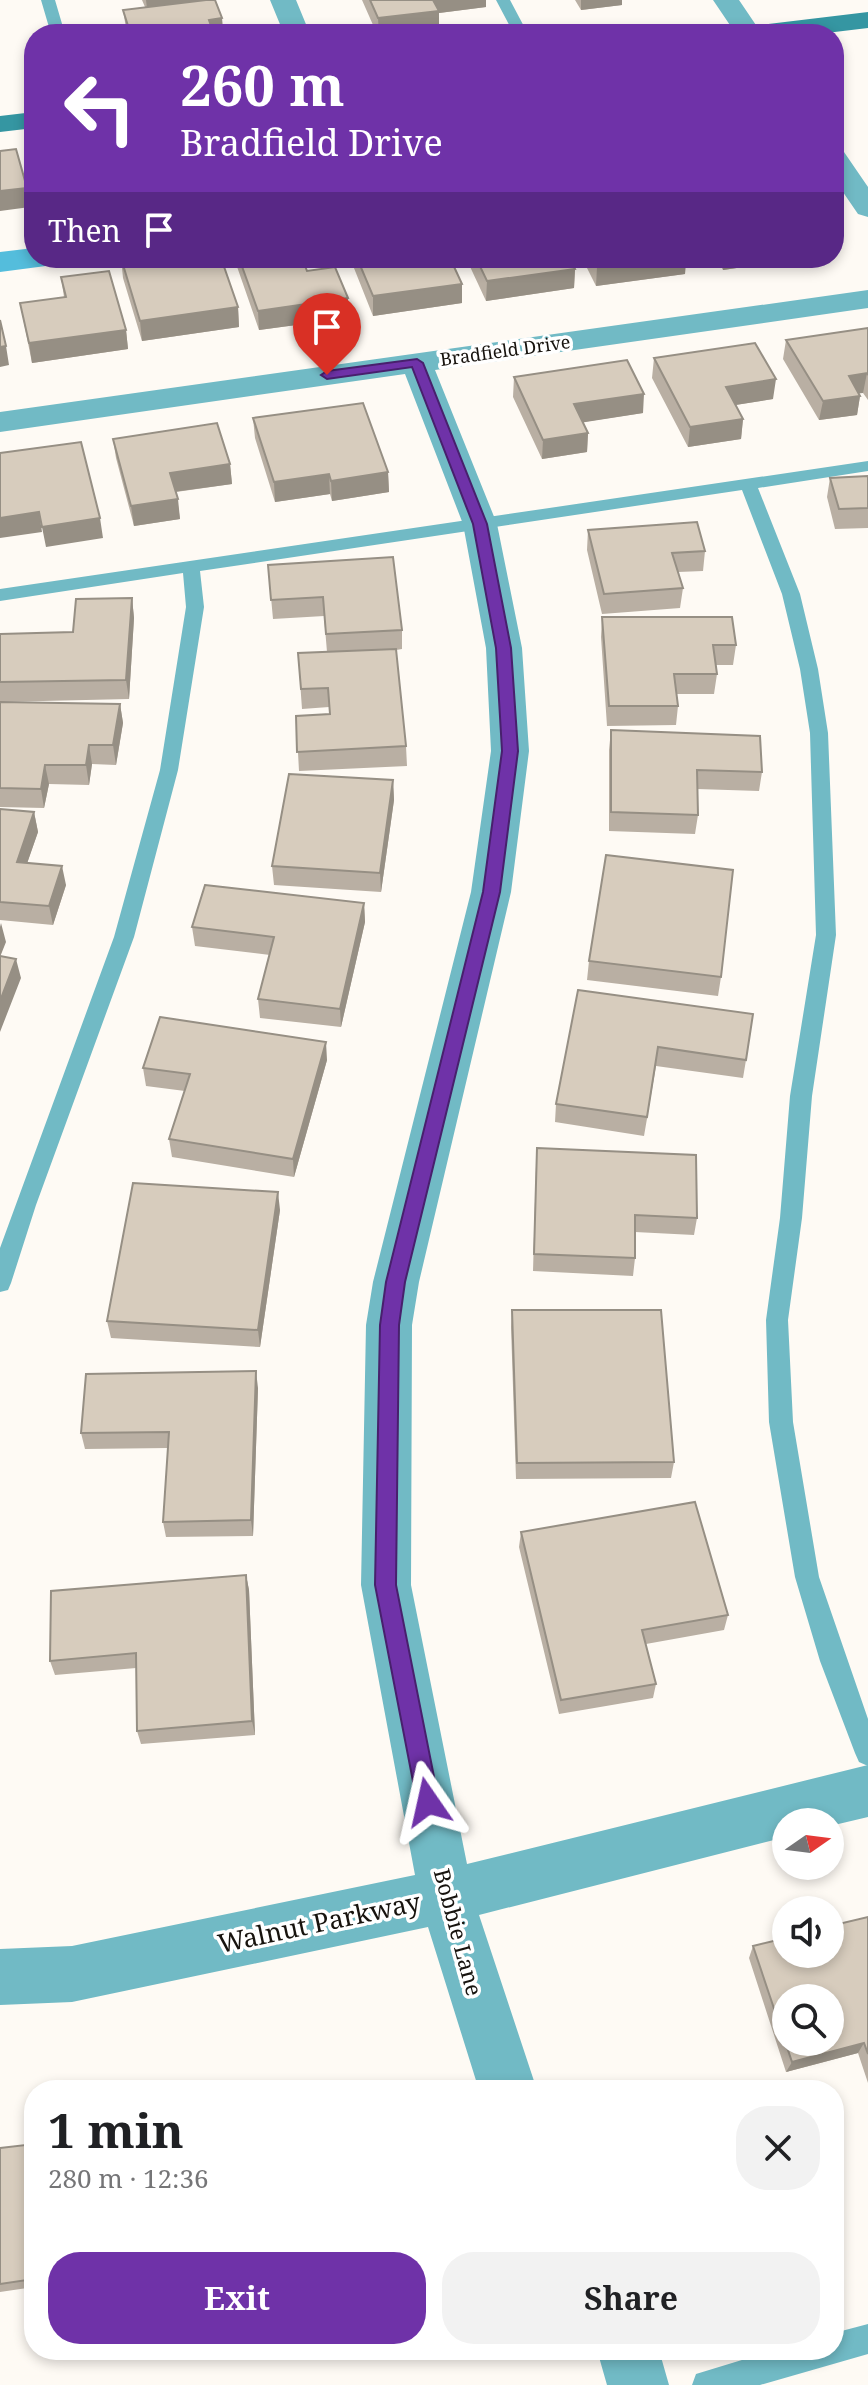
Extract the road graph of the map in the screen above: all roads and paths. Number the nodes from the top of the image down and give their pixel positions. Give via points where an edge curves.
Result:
1 (48, 0) edge
2 (283, 0) edge
3 (503, 0) edge
4 (726, 0) edge
5 (868, 20) edge
6 (55, 24) edge
7 (293, 24) edge
8 (516, 24) edge
9 (743, 24) edge
10 (834, 24) edge
11 (24, 121) edge
12 (0, 124) edge
13 (844, 173) edge
14 (868, 208) edge
15 (868, 299) edge
16 (417, 363) junction
17 (0, 422) edge
18 (868, 466) edge
19 (748, 484) junction
20 (480, 524) junction
21 (191, 566) junction
22 (0, 595) edge
23 (0, 1283) edge
24 (868, 1753) edge
25 (868, 1791) edge
26 (446, 1896) junction
27 (0, 1977) edge
28 (505, 2080) edge
29 (868, 2339) edge
30 (844, 2345) edge
31 (631, 2360) edge
32 (793, 2360) edge
33 (638, 2385) edge
34 (707, 2385) edge

1 - 6 lane
2 - 7 street
3 - 8 lane
4 - 9 street
5 - 10 street
11 - 12 street
13 - 14 street
15 - 16 street, Bradfield Drive
16 - 17 street, Bradfield Drive
16 - 20 street, Bobbie Lane
18 - 19 lane
19 - 20 lane
19 - 24 lane via 791,594 819,733 826,935 801,1096 777,1320 781,1422 807,1577
20 - 21 lane
20 - 26 street, Bobbie Lane via 504,648 510,751 491,892 389,1325 386,1585
21 - 22 lane
21 - 23 lane via 195,607 169,770 124,937
25 - 26 street, Walnut Parkway
26 - 27 street, Walnut Parkway via 72,1974
26 - 28 street, Bobbie Lane
29 - 30 lane
31 - 33 street
32 - 34 lane

